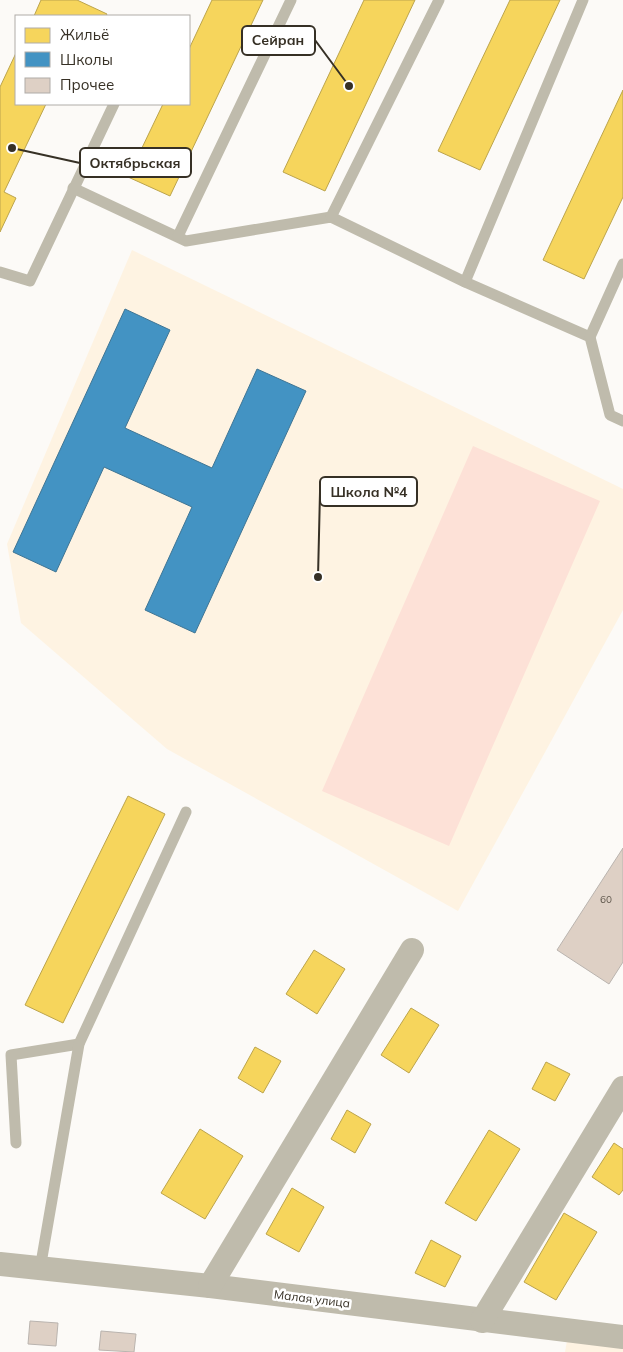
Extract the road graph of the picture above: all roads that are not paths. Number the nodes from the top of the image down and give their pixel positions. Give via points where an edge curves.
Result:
1 (291, 0) edge
2 (440, 0) edge
3 (582, 0) edge
4 (114, 105) edge
5 (74, 188) junction
6 (330, 217) junction
7 (178, 236) junction
8 (623, 264) edge
9 (0, 272) edge
10 (465, 282) junction
11 (590, 337) junction
12 (623, 421) edge
13 (186, 812) dead end
14 (412, 950) dead end
15 (79, 1044) junction
16 (623, 1088) edge
17 (16, 1143) dead end
18 (0, 1264) edge
19 (40, 1269) junction
20 (210, 1286) junction
21 (482, 1321) junction
22 (623, 1337) edge

1 - 7 lane
2 - 6 lane
3 - 10 lane
4 - 5 lane
5 - 7 lane
5 - 9 lane via 30,281
6 - 7 lane via 186,241
6 - 10 lane
8 - 11 lane
10 - 11 lane
11 - 12 lane via 610,415
13 - 15 lane
14 - 20 street
15 - 17 lane via 11,1055
15 - 19 lane
16 - 21 street
18 - 19 street, Малая улица
19 - 20 street, Малая улица
20 - 21 street, Малая улица
21 - 22 street, Малая улица

